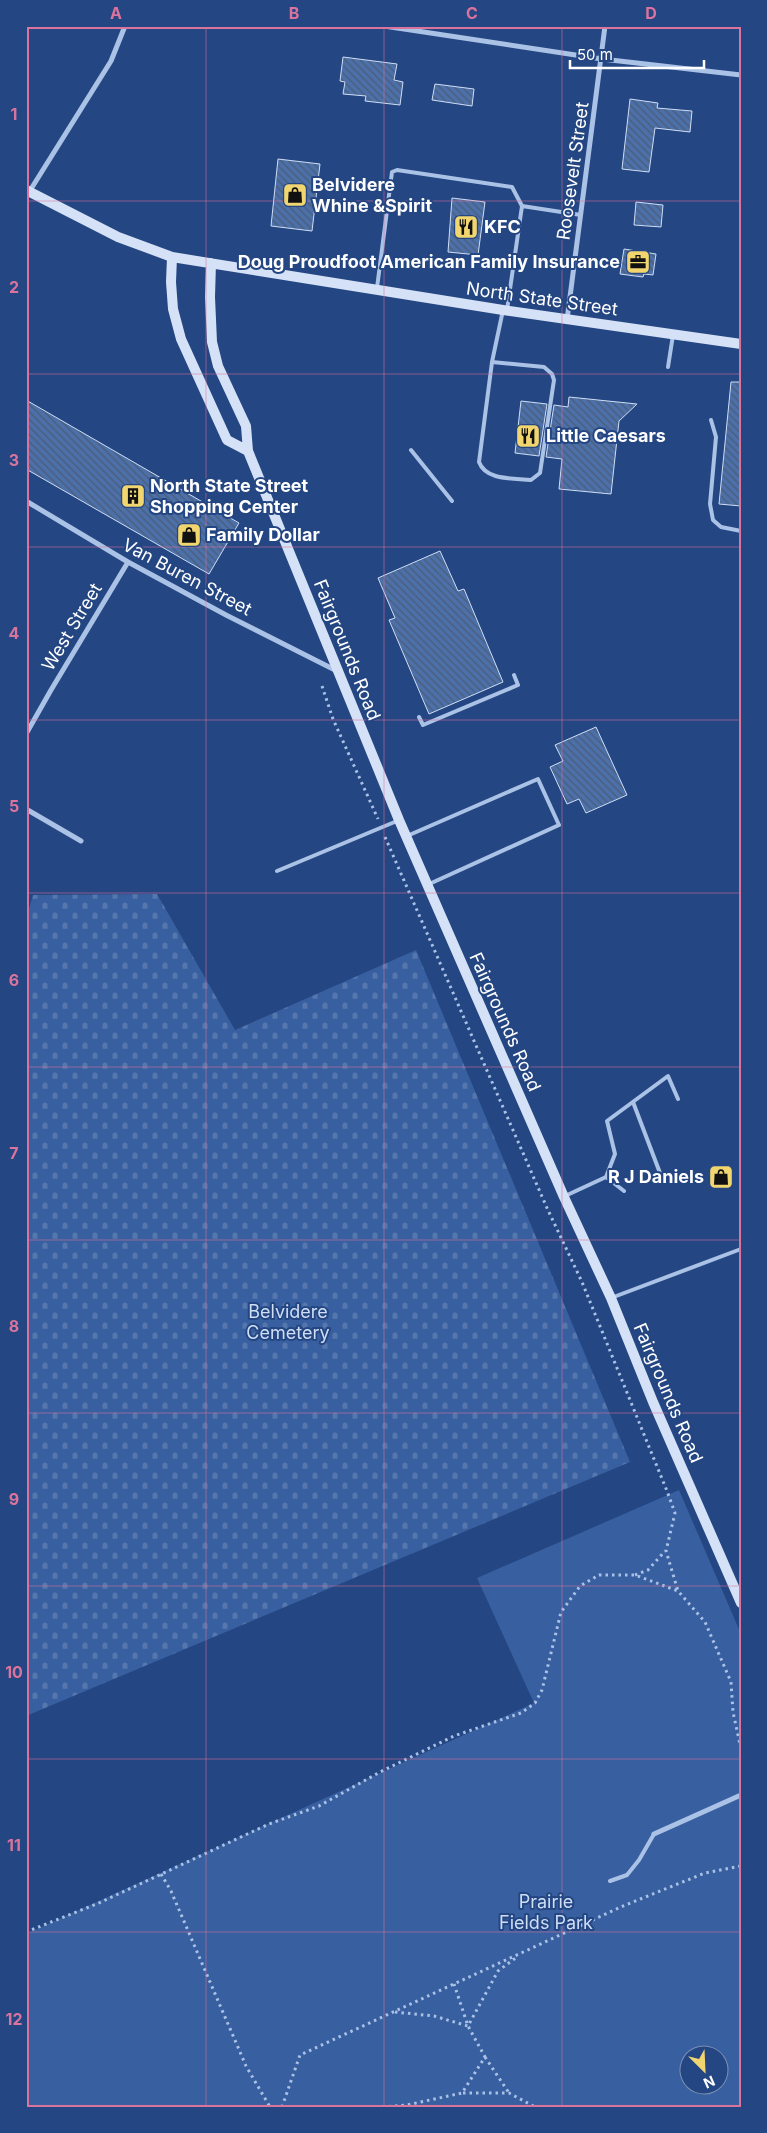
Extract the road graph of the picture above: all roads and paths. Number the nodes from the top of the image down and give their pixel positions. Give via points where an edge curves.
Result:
1 (125, 26) edge
2 (384, 26) edge
3 (605, 26) edge
4 (602, 59) junction
5 (741, 75) edge
6 (27, 193) edge
7 (522, 206) junction
8 (581, 215) junction
9 (172, 256) junction
10 (211, 263) junction
11 (376, 290) junction
12 (505, 311) junction
13 (568, 320) junction
14 (673, 334) junction
15 (741, 344) edge
16 (492, 362) junction
17 (668, 368) dead end
18 (711, 420) dead end
19 (411, 450) dead end
20 (248, 451) junction
21 (26, 501) edge
22 (452, 501) dead end
23 (741, 531) edge
24 (128, 562) junction
25 (338, 671) junction
26 (514, 675) dead end
27 (322, 686) dead end
28 (419, 717) dead end
29 (26, 734) edge
30 (26, 809) edge
31 (399, 820) junction
32 (381, 828) junction
33 (406, 836) junction
34 (81, 841) dead end
35 (277, 871) dead end
36 (427, 884) junction
37 (678, 1099) dead end
38 (633, 1102) junction
39 (660, 1173) dead end
40 (606, 1177) junction
41 (624, 1191) dead end
42 (564, 1197) junction
43 (741, 1249) edge
44 (611, 1298) junction
45 (666, 1551) junction
46 (635, 1575) junction
47 (678, 1591) junction
48 (741, 1604) edge
49 (741, 1749) edge
50 (741, 1795) edge
51 (654, 1834) joint
52 (741, 1866) edge
53 (161, 1874) junction
54 (610, 1881) dead end
55 (26, 1932) edge
56 (524, 1952) junction
57 (454, 1984) junction
58 (394, 2012) junction
59 (468, 2026) junction
60 (485, 2057) junction
61 (462, 2093) junction
62 (510, 2094) junction
63 (270, 2107) edge
64 (282, 2107) edge
65 (382, 2107) edge
66 (535, 2107) edge

1 - 6 street via 112,62
2 - 4 street
3 - 4 street, Roosevelt Street
4 - 5 street
4 - 8 street, Roosevelt Street
6 - 9 main road, North State Street via 118,237
7 - 8 lane
7 - 11 lane via 512,187 397,170 392,172
7 - 12 lane
8 - 13 street, Roosevelt Street
9 - 10 main road, North State Street
9 - 20 main road via 170,282 181,339 227,440
10 - 11 main road, North State Street
10 - 20 main road, Fairgrounds Road via 212,342 227,387 246,426
11 - 12 main road, North State Street
12 - 13 main road, North State Street
12 - 16 lane
13 - 14 main road, North State Street
14 - 15 main road, North State Street
14 - 17 lane
16 - 16 lane via 479,462 487,474 531,480 540,473 554,380 544,367
18 - 23 lane via 716,437 710,504 713,520 721,527
19 - 22 lane
20 - 25 main road, Fairgrounds Road
21 - 24 street, Van Buren Street
24 - 25 street, Van Buren Street
24 - 29 street, West Street
25 - 31 main road, Fairgrounds Road
26 - 28 lane via 518,685 423,725
27 - 32 path via 333,719
30 - 34 street
31 - 32 lane
31 - 33 main road, Fairgrounds Road
32 - 35 lane
32 - 45 path via 582,1282 675,1513
33 - 36 main road, Fairgrounds Road
33 - 36 lane via 538,779 559,825
36 - 42 main road, Fairgrounds Road
37 - 38 lane via 668,1076
38 - 39 lane
38 - 40 lane via 607,1121 615,1154
40 - 41 lane
40 - 42 lane
42 - 44 main road, Fairgrounds Road
43 - 44 lane
44 - 48 main road, Fairgrounds Road
45 - 46 path via 648,1570
45 - 47 path
46 - 47 path
46 - 53 path via 600,1575 580,1586 561,1612 542,1690 535,1703 521,1713 454,1736 319,1806 269,1824
47 - 49 path via 705,1622 731,1682
50 - 51 street
51 - 54 lane via 627,1874
52 - 56 path via 705,1873
53 - 55 path
53 - 63 path via 246,2066
56 - 57 path
56 - 59 path via 498,1971
57 - 58 path
57 - 59 path
58 - 59 path via 434,2016
58 - 64 path via 300,2055
59 - 60 path
60 - 61 path
60 - 62 path
61 - 62 path
61 - 65 path
62 - 66 path

